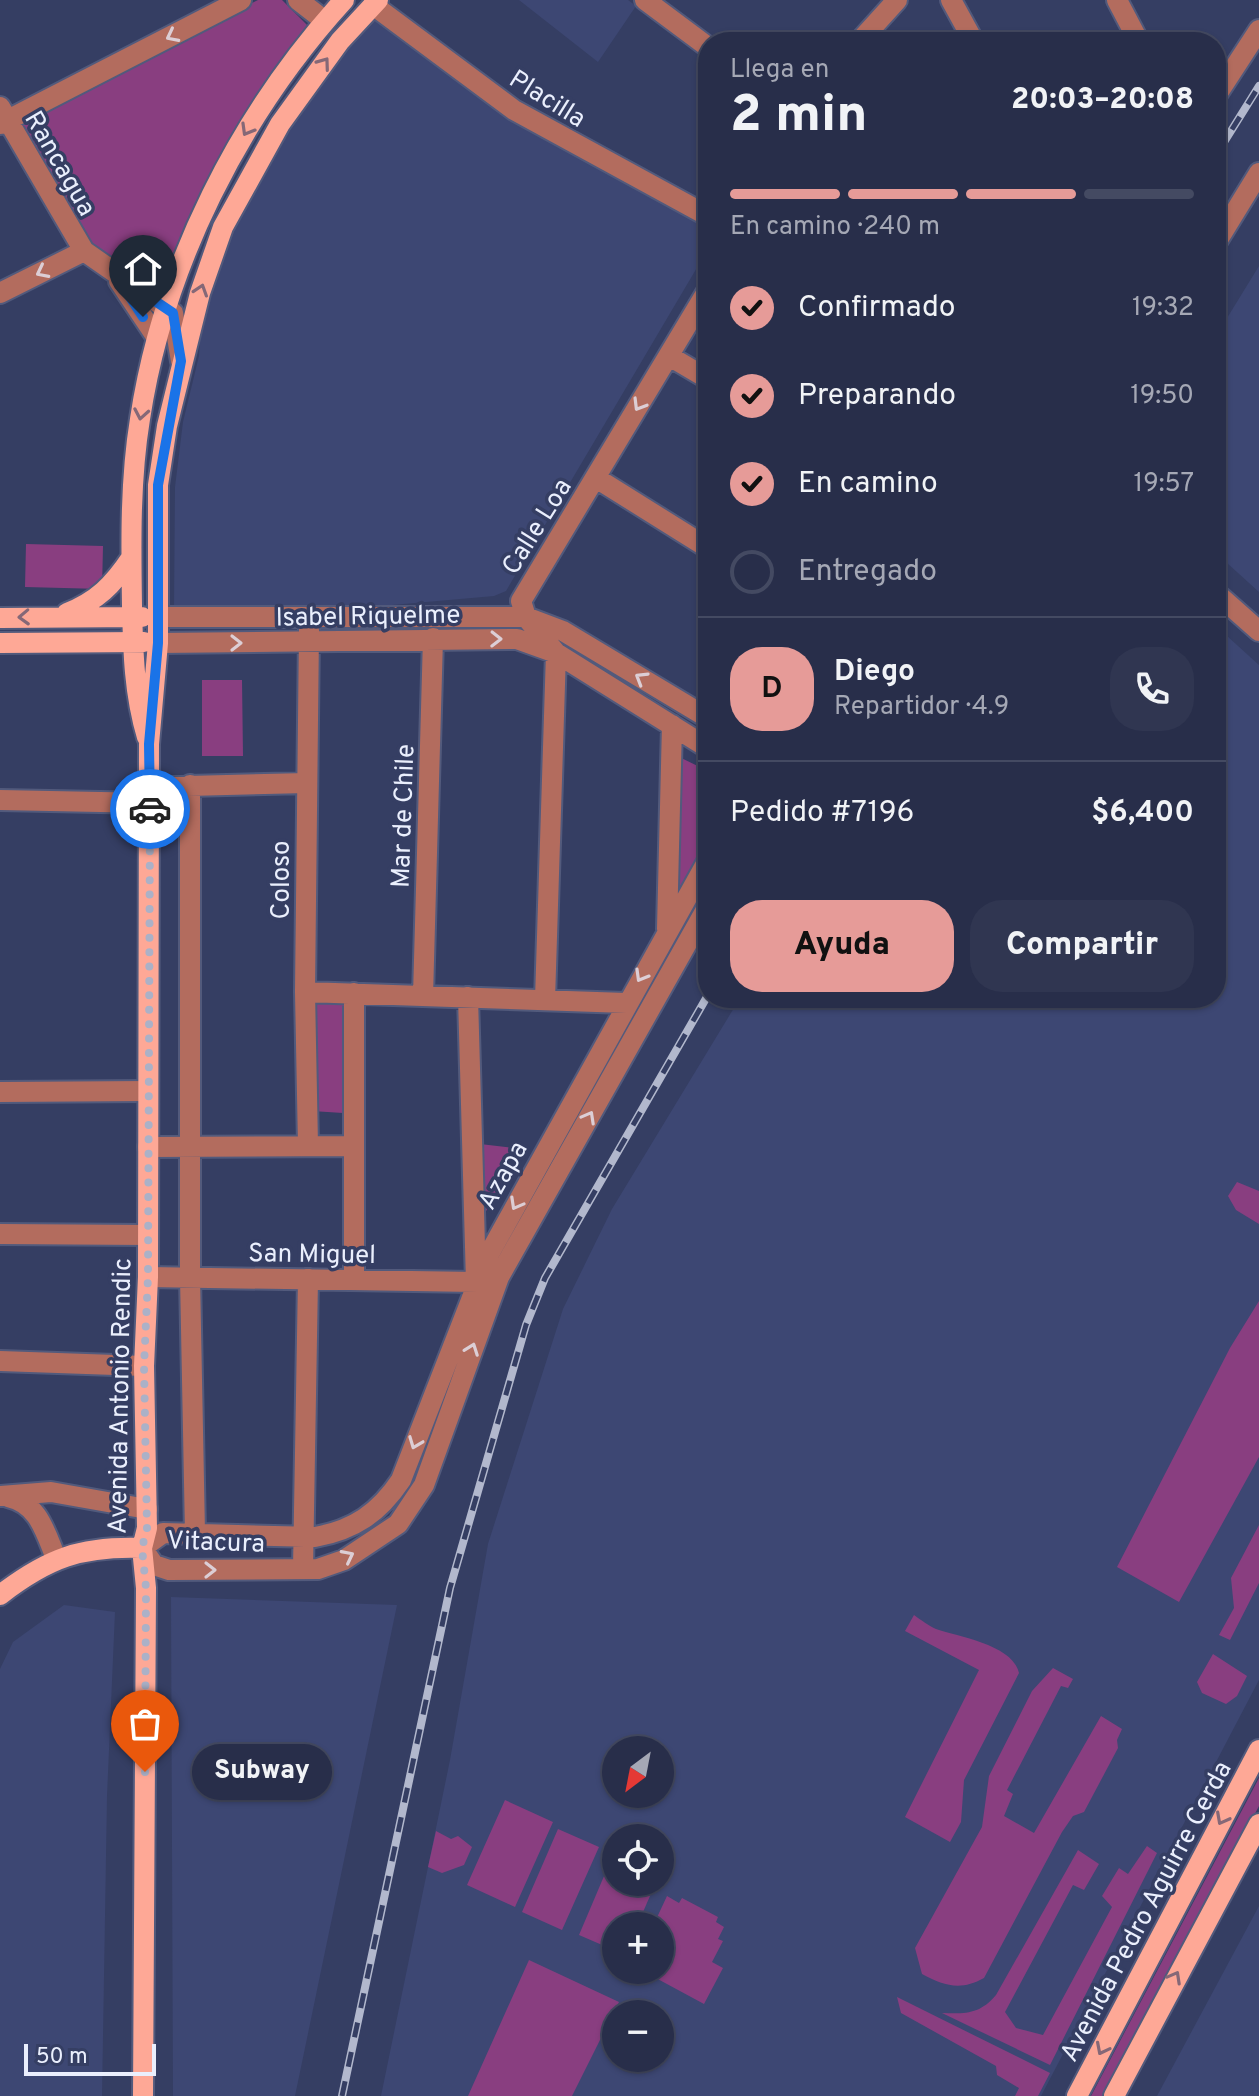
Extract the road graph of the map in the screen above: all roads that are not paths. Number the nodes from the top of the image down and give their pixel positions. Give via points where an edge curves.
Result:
1 (241, 0) edge
2 (298, 0) edge
3 (344, 0) edge
4 (645, 0) edge
5 (897, 0) edge
6 (951, 0) edge
7 (1117, 0) edge
8 (375, 2) edge
9 (325, 21) junction
10 (1259, 30) edge
11 (868, 32) edge
12 (969, 32) edge
13 (1134, 32) edge
14 (698, 40) edge
15 (1226, 81) edge
16 (2, 117) edge
17 (1259, 173) edge
18 (698, 211) edge
19 (1226, 227) edge
20 (84, 251) junction
21 (115, 274) junction
22 (0, 293) edge
23 (167, 307) junction
24 (698, 307) edge
25 (157, 338) junction
26 (669, 356) junction
27 (181, 361) junction
28 (698, 373) edge
29 (596, 478) junction
30 (698, 542) edge
31 (131, 558) junction
32 (1226, 602) edge
33 (60, 616) junction
34 (308, 616) junction
35 (132, 617) junction
36 (158, 617) junction
37 (526, 617) junction
38 (0, 618) edge
39 (1259, 631) edge
40 (433, 638) junction
41 (131, 641) junction
42 (310, 642) junction
43 (0, 643) edge
44 (158, 643) junction
45 (556, 653) junction
46 (698, 712) edge
47 (672, 725) junction
48 (698, 742) edge
49 (149, 744) junction
50 (307, 783) junction
51 (190, 785) junction
52 (150, 795) junction
53 (0, 800) edge
54 (698, 878) edge
55 (698, 924) edge
56 (667, 933) junction
57 (305, 992) junction
58 (354, 993) junction
59 (423, 996) junction
60 (468, 997) junction
61 (545, 1000) junction
62 (626, 1003) junction
63 (148, 1091) junction
64 (0, 1092) edge
65 (308, 1145) junction
66 (354, 1146) junction
67 (148, 1147) junction
68 (189, 1147) junction
69 (0, 1234) edge
70 (148, 1235) junction
71 (148, 1277) junction
72 (190, 1277) junction
73 (308, 1279) junction
74 (354, 1280) junction
75 (476, 1282) junction
76 (0, 1361) edge
77 (144, 1366) junction
78 (51, 1492) junction
79 (0, 1496) edge
80 (147, 1509) junction
81 (38, 1516) junction
82 (364, 1521) joint
83 (195, 1533) junction
84 (302, 1538) junction
85 (377, 1540) joint
86 (142, 1548) junction
87 (56, 1558) junction
88 (303, 1569) junction
89 (0, 1595) edge
90 (1259, 1750) edge
91 (1259, 1824) edge
92 (143, 2096) edge
93 (1077, 2096) edge
94 (1114, 2096) edge

1 -> 16 street
2 - 9 street
3 - 9 main road, Avenida Antonio Rendic
4 - 14 street
5 - 11 street
6 - 12 street
7 - 13 street
8 - 18 street, Placilla via 514,110
27 -> 8 main road, Avenida Antonio Rendic via 223,227 252,172 340,41
9 -> 23 main road, Avenida Antonio Rendic via 259,110 230,161
10 - 15 street
16 - 20 street, Rancagua
17 - 19 street
20 - 21 street, Rancagua
20 -> 22 street
21 - 23 street, Rancagua
21 - 25 street, Rancagua
23 - 25 main road, Avenida Antonio Rendic
23 - 27 street, Avenida Antonio Rendic via 177,324
24 - 26 street, Calle Loa
25 -> 31 main road, Avenida Antonio Rendic via 140,418
26 - 28 street
26 -> 29 street, Calle Loa
27 - 36 main road, Avenida Antonio Rendic via 158,485
29 - 30 street
29 - 37 street, Calle Loa via 521,601
31 - 33 main road via 113,586
31 - 35 main road, Avenida Antonio Rendic
32 - 39 street
33 - 35 main road, Isabel Riquelme
33 -> 38 main road, Isabel Riquelme
34 - 36 street, Isabel Riquelme
34 - 37 street, Isabel Riquelme
34 - 42 street, Coloso
35 - 36 main road, Isabel Riquelme
35 - 41 main road, Avenida Antonio Rendic
36 - 44 main road, Avenida Antonio Rendic
37 - 45 street, Calle Loa
46 -> 37 street, Isabel Riquelme via 563,631
40 - 42 street, Isabel Riquelme
40 -> 45 street, Isabel Riquelme via 517,639
40 - 59 street, Mar de Chile
41 - 43 main road, Isabel Riquelme
41 - 44 main road, Isabel Riquelme
41 - 49 main road, Avenida Antonio Rendic
44 -> 42 street, Isabel Riquelme
42 - 50 street, Coloso
44 - 49 main road, Avenida Antonio Rendic
45 - 47 street, Isabel Riquelme
45 - 61 street
47 - 48 street, Isabel Riquelme
47 - 56 street
49 - 52 main road, Avenida Antonio Rendic
50 - 51 street
50 - 57 street, Coloso
51 - 52 street
51 - 68 street
52 - 53 street
52 - 63 main road, Avenida Antonio Rendic
54 - 56 street, Azapa
85 -> 55 street, Azapa via 398,1524 424,1485 499,1277
56 -> 62 street, Azapa
57 - 58 street
57 - 65 street, Coloso
58 - 59 street
58 - 66 street
59 - 60 street
60 - 61 street
60 - 75 street
61 - 62 street
62 -> 75 street, Azapa
63 - 64 street
63 - 67 main road, Avenida Antonio Rendic
65 - 66 street
65 - 68 street
66 - 74 street
67 - 68 street
67 - 70 main road, Avenida Antonio Rendic
68 - 72 street
69 - 70 street
70 - 71 main road, Avenida Antonio Rendic
71 - 72 street, San Miguel
71 - 77 main road, Avenida Antonio Rendic
72 - 73 street, San Miguel
72 - 83 street
73 - 74 street, San Miguel
73 - 84 street
74 - 75 street, San Miguel
75 -> 82 street, Azapa via 401,1480 384,1505
76 - 77 street
77 - 80 main road, Avenida Antonio Rendic
78 - 79 street, Vitacura
78 - 80 street, Vitacura
78 - 81 street
79 - 81 street, Vitacura via 21,1500
80 - 86 main road, Avenida Antonio Rendic
81 - 87 street
82 - 84 street, Vitacura via 336,1533
83 - 84 street, Vitacura
83 - 86 street, Vitacura via 163,1533
84 - 88 street
88 -> 85 street, Vitacura via 344,1560
86 - 87 main road
86 -> 88 street, Vitacura via 154,1565 169,1570
86 - 92 main road, Avenida Antonio Rendic
87 - 89 main road
90 -> 93 main road, Avenida Pedro Aguirre Cerda
94 -> 91 main road

